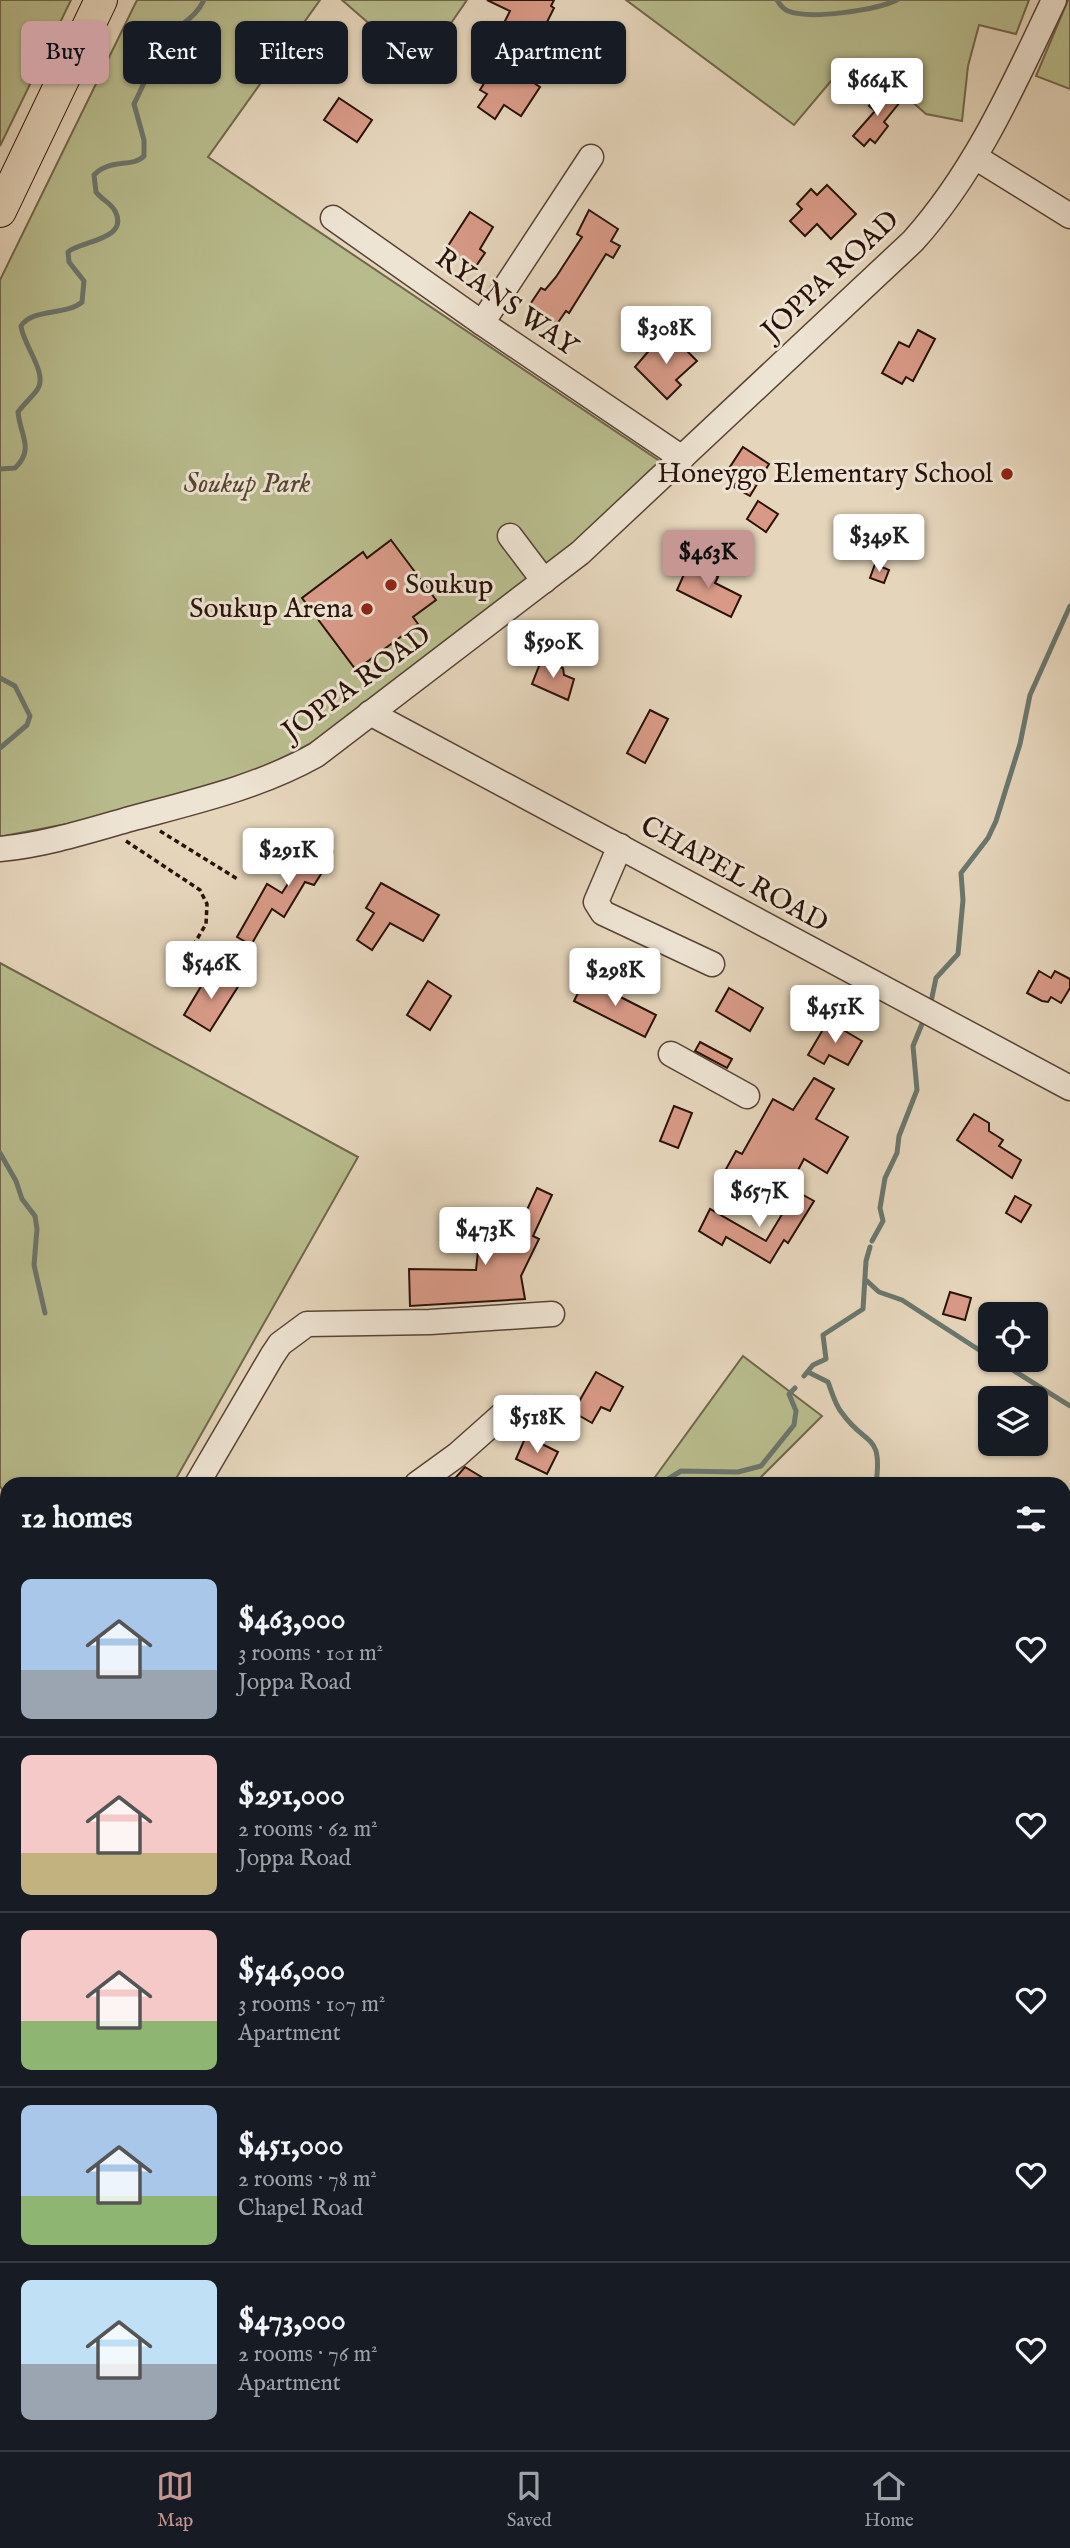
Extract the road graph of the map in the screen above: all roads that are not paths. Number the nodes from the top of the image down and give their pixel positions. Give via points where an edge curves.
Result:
1 (101, 0) edge
2 (1050, 7) edge
3 (591, 157) dead end
4 (975, 157) junction
5 (0, 211) edge
6 (1070, 216) edge
7 (333, 218) dead end
8 (482, 323) junction
9 (682, 457) junction
10 (510, 536) dead end
11 (544, 581) junction
12 (370, 713) junction
13 (620, 846) junction
14 (0, 849) edge
15 (712, 964) dead end
16 (671, 1054) dead end
17 (1070, 1088) edge
18 (747, 1096) dead end
19 (552, 1314) dead end
20 (502, 1415) dead end
21 (201, 1477) edge
22 (427, 1477) edge

1 - 5 main road
2 - 4 street, JOPPA ROAD
3 - 8 street
4 - 6 street
4 - 9 street, JOPPA ROAD via 913,241
7 - 8 street, RYANS WAY
8 - 9 street, RYANS WAY
9 - 11 street, JOPPA ROAD via 633,506
10 - 11 street
11 - 12 street, JOPPA ROAD
12 - 13 street, CHAPEL ROAD
12 - 14 street, JOPPA ROAD via 316,755 291,768 144,816
13 - 15 street via 596,902 603,913
13 - 17 street, CHAPEL ROAD
16 - 18 street
19 - 21 street via 307,1324 280,1344
20 - 22 street

